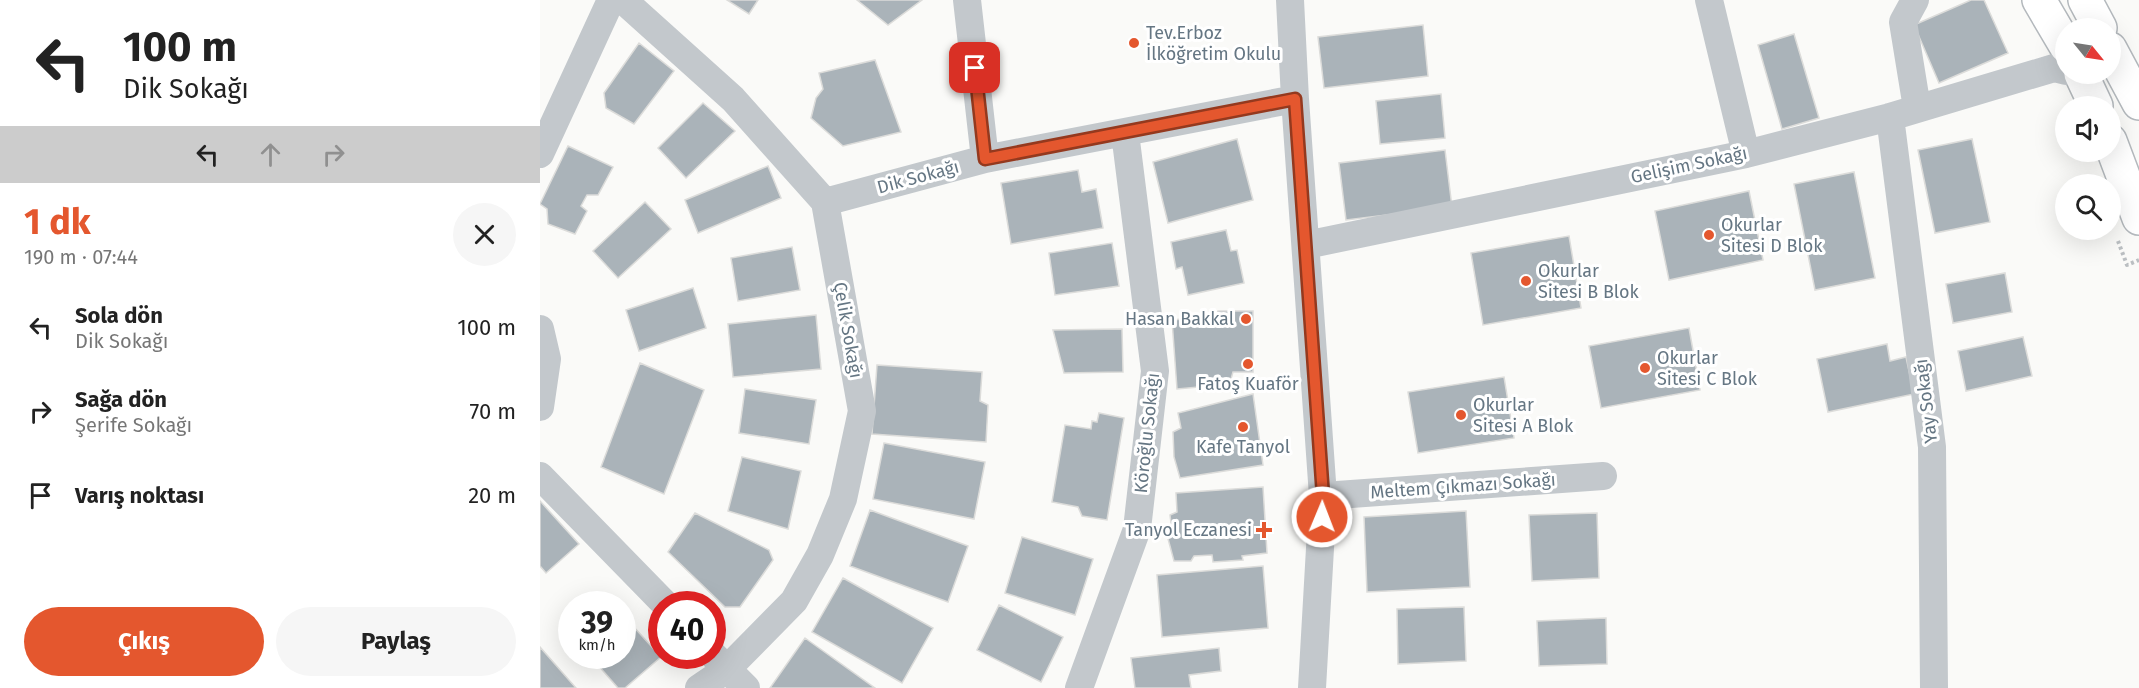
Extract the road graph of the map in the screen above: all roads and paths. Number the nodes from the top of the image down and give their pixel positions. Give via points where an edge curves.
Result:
1 (611, 0) edge
2 (623, 0) edge
3 (967, 0) edge
4 (1290, 0) edge
5 (1709, 0) edge
6 (1915, 0) edge
7 (2044, 8) edge
8 (2055, 27) edge
9 (2055, 68) edge
10 (2121, 69) edge
11 (1295, 99) junction
12 (2139, 103) edge
13 (1917, 108) junction
14 (1890, 117) junction
15 (1125, 133) junction
16 (540, 154) edge
17 (1746, 154) junction
18 (985, 159) junction
19 (2118, 162) edge
20 (825, 202) junction
21 (2139, 218) edge
22 (1306, 245) junction
23 (2139, 260) edge
24 (2127, 265) dead end
25 (540, 329) edge
26 (540, 406) edge
27 (540, 476) edge
28 (1603, 476) dead end
29 (1323, 496) junction
30 (652, 591) edge
31 (729, 670) edge
32 (699, 688) edge
33 (1079, 688) edge
34 (1312, 688) edge
35 (1934, 688) edge

1 - 16 street
2 - 20 street via 733,99
3 - 18 street
4 - 11 street
5 - 17 street
6 - 13 street via 1903,22
7 - 8 highway
9 - 13 street, Gelişim Sokağı
10 - 12 highway
11 - 15 street, Dik Sokağı
11 - 22 street
13 - 14 street, Gelişim Sokağı
14 - 17 street, Gelişim Sokağı
14 - 35 street, Yay Sokağı via 1932,447
15 - 18 street, Dik Sokağı
15 - 33 street, Köroğlu Sokağı via 1155,371 1137,529
17 - 22 street, Gelişim Sokağı
18 - 20 street, Dik Sokağı
19 - 21 highway
20 - 31 street, Çelik Sokağı via 862,411 853,462 820,555 794,601
22 - 29 street
23 - 24 path
25 - 26 street via 547,359
27 - 30 street
28 - 29 street, Meltem Çıkmazı Sokağı
29 - 34 street
31 - 32 street, Çelik Sokağı

